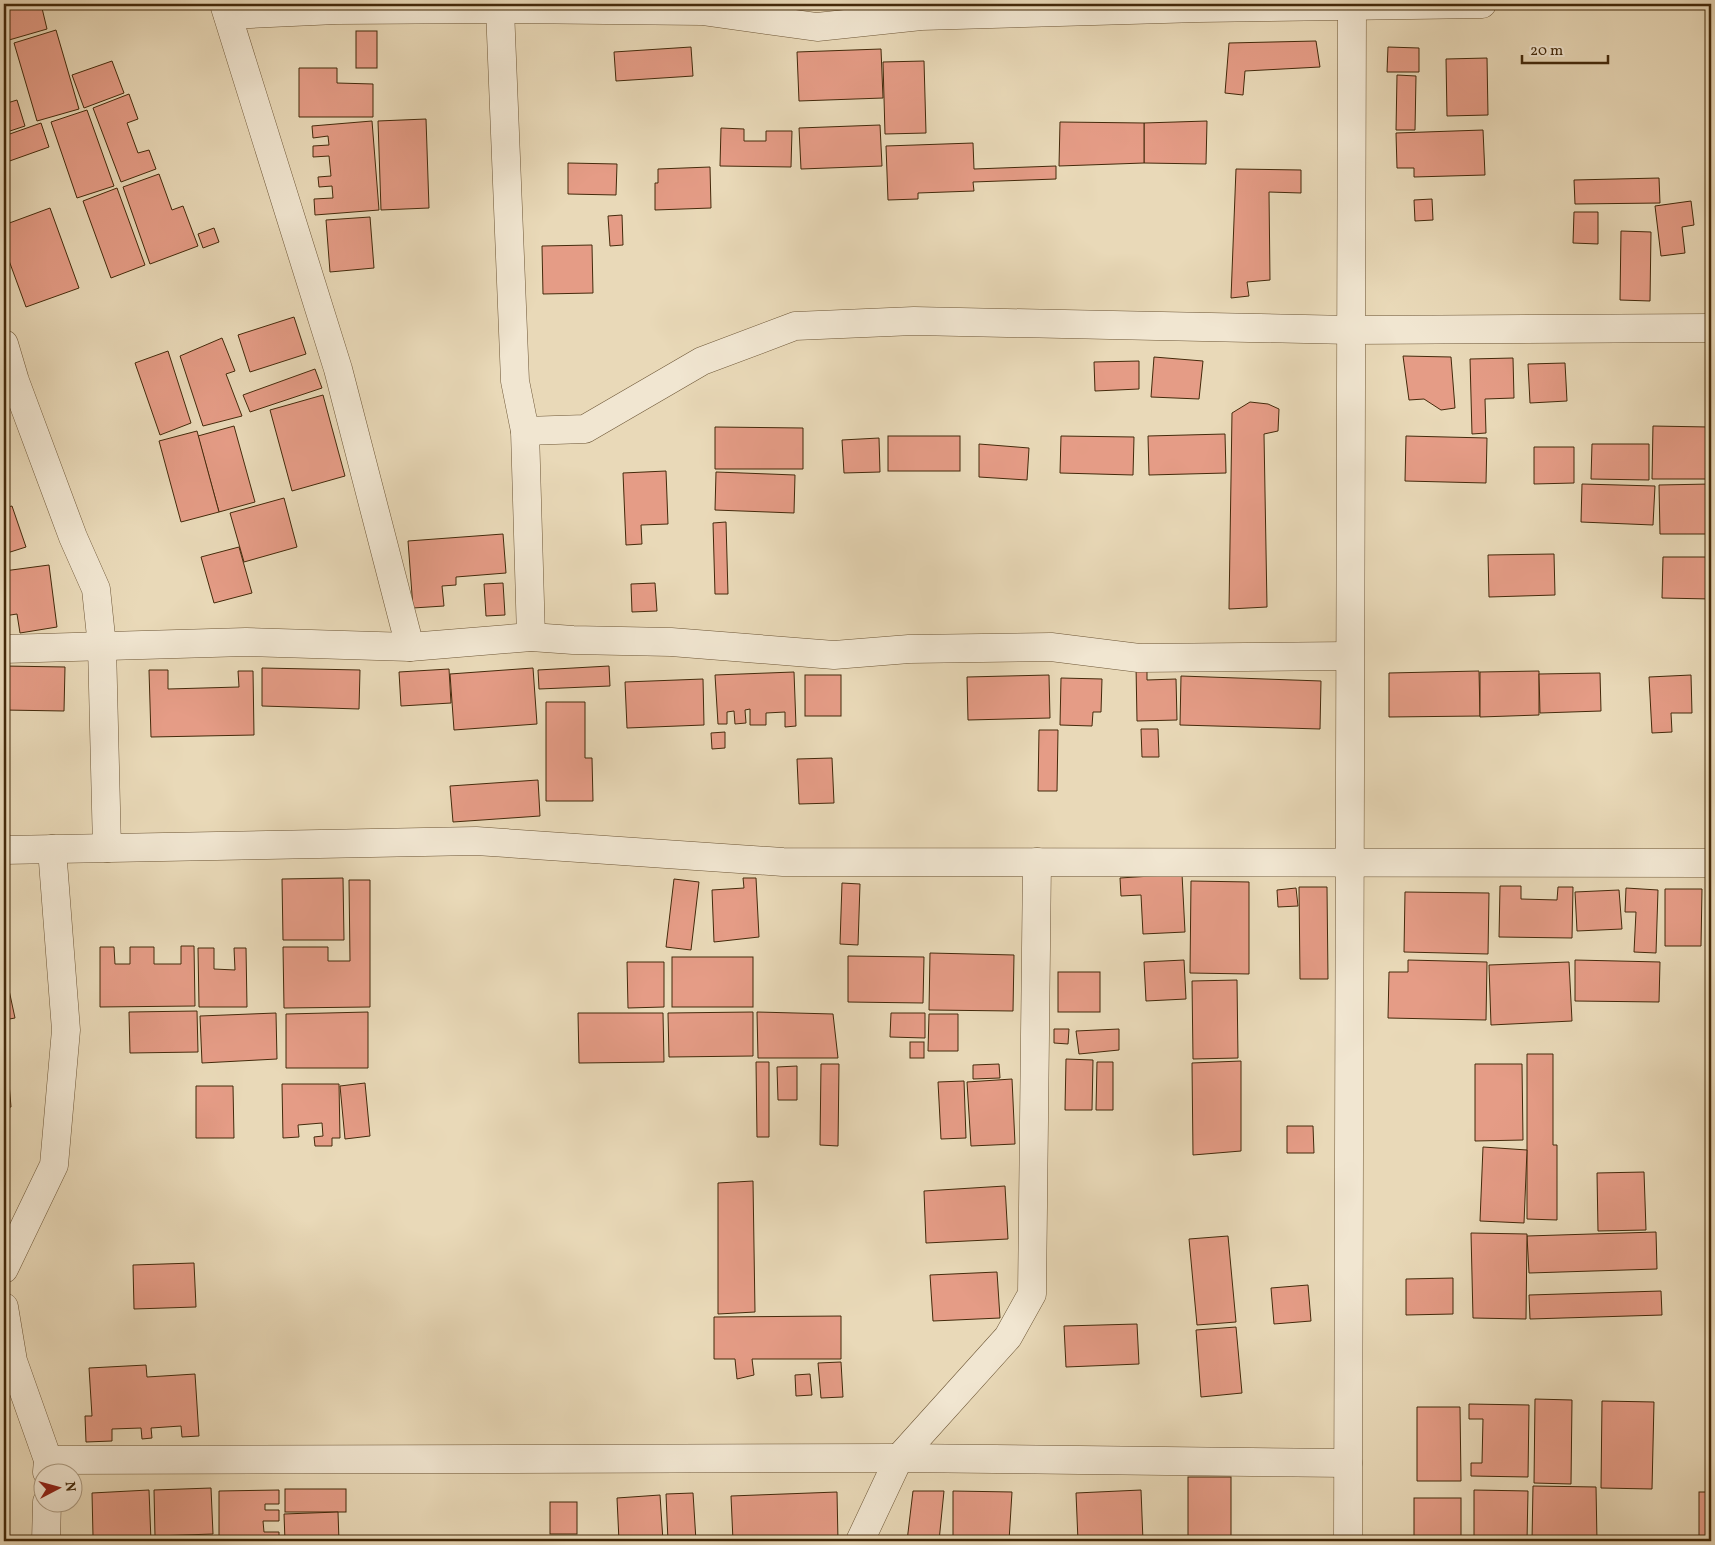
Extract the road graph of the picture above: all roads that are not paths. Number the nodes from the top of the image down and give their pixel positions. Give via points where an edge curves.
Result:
1 (1482, 4) edge
2 (1352, 5) edge
3 (226, 9) edge
4 (500, 9) junction
5 (1711, 328) edge
6 (1351, 330) junction
7 (4, 344) edge
8 (525, 431) junction
9 (531, 637) junction
10 (102, 646) junction
11 (410, 648) junction
12 (4, 649) edge
13 (1349, 656) junction
14 (107, 848) junction
15 (52, 849) junction
16 (4, 850) edge
17 (1037, 862) junction
18 (1348, 862) junction
19 (1711, 863) edge
20 (4, 1269) edge
21 (4, 1307) edge
22 (899, 1458) junction
23 (47, 1462) edge
24 (1348, 1463) junction
25 (82, 1466) edge
26 (47, 1512) edge
27 (46, 1541) edge
28 (860, 1541) edge
29 (1348, 1541) edge

1 - 2 street
2 - 4 street via 921,16 818,27 702,11
2 - 6 street
3 - 4 street
3 - 11 street via 338,369
4 - 8 street via 515,381
5 - 6 street
6 - 8 street via 914,321 794,326 702,361 585,429
6 - 13 street
7 - 10 street via 73,537 96,589
8 - 9 street
9 - 11 street
9 - 13 street via 671,642 834,655 909,649 1051,647 1138,658
10 - 11 street via 246,642
10 - 12 street
10 - 14 street
13 - 18 street
14 - 15 street
14 - 17 street via 476,842 783,862
15 - 16 street
15 - 20 street via 66,1030 54,1165
17 - 18 street
17 - 22 street via 1032,1294 1008,1338
18 - 19 street
18 - 24 street
21 - 23 street via 13,1361
22 - 24 street
22 - 25 street
22 - 28 street
24 - 29 street
26 - 27 street

